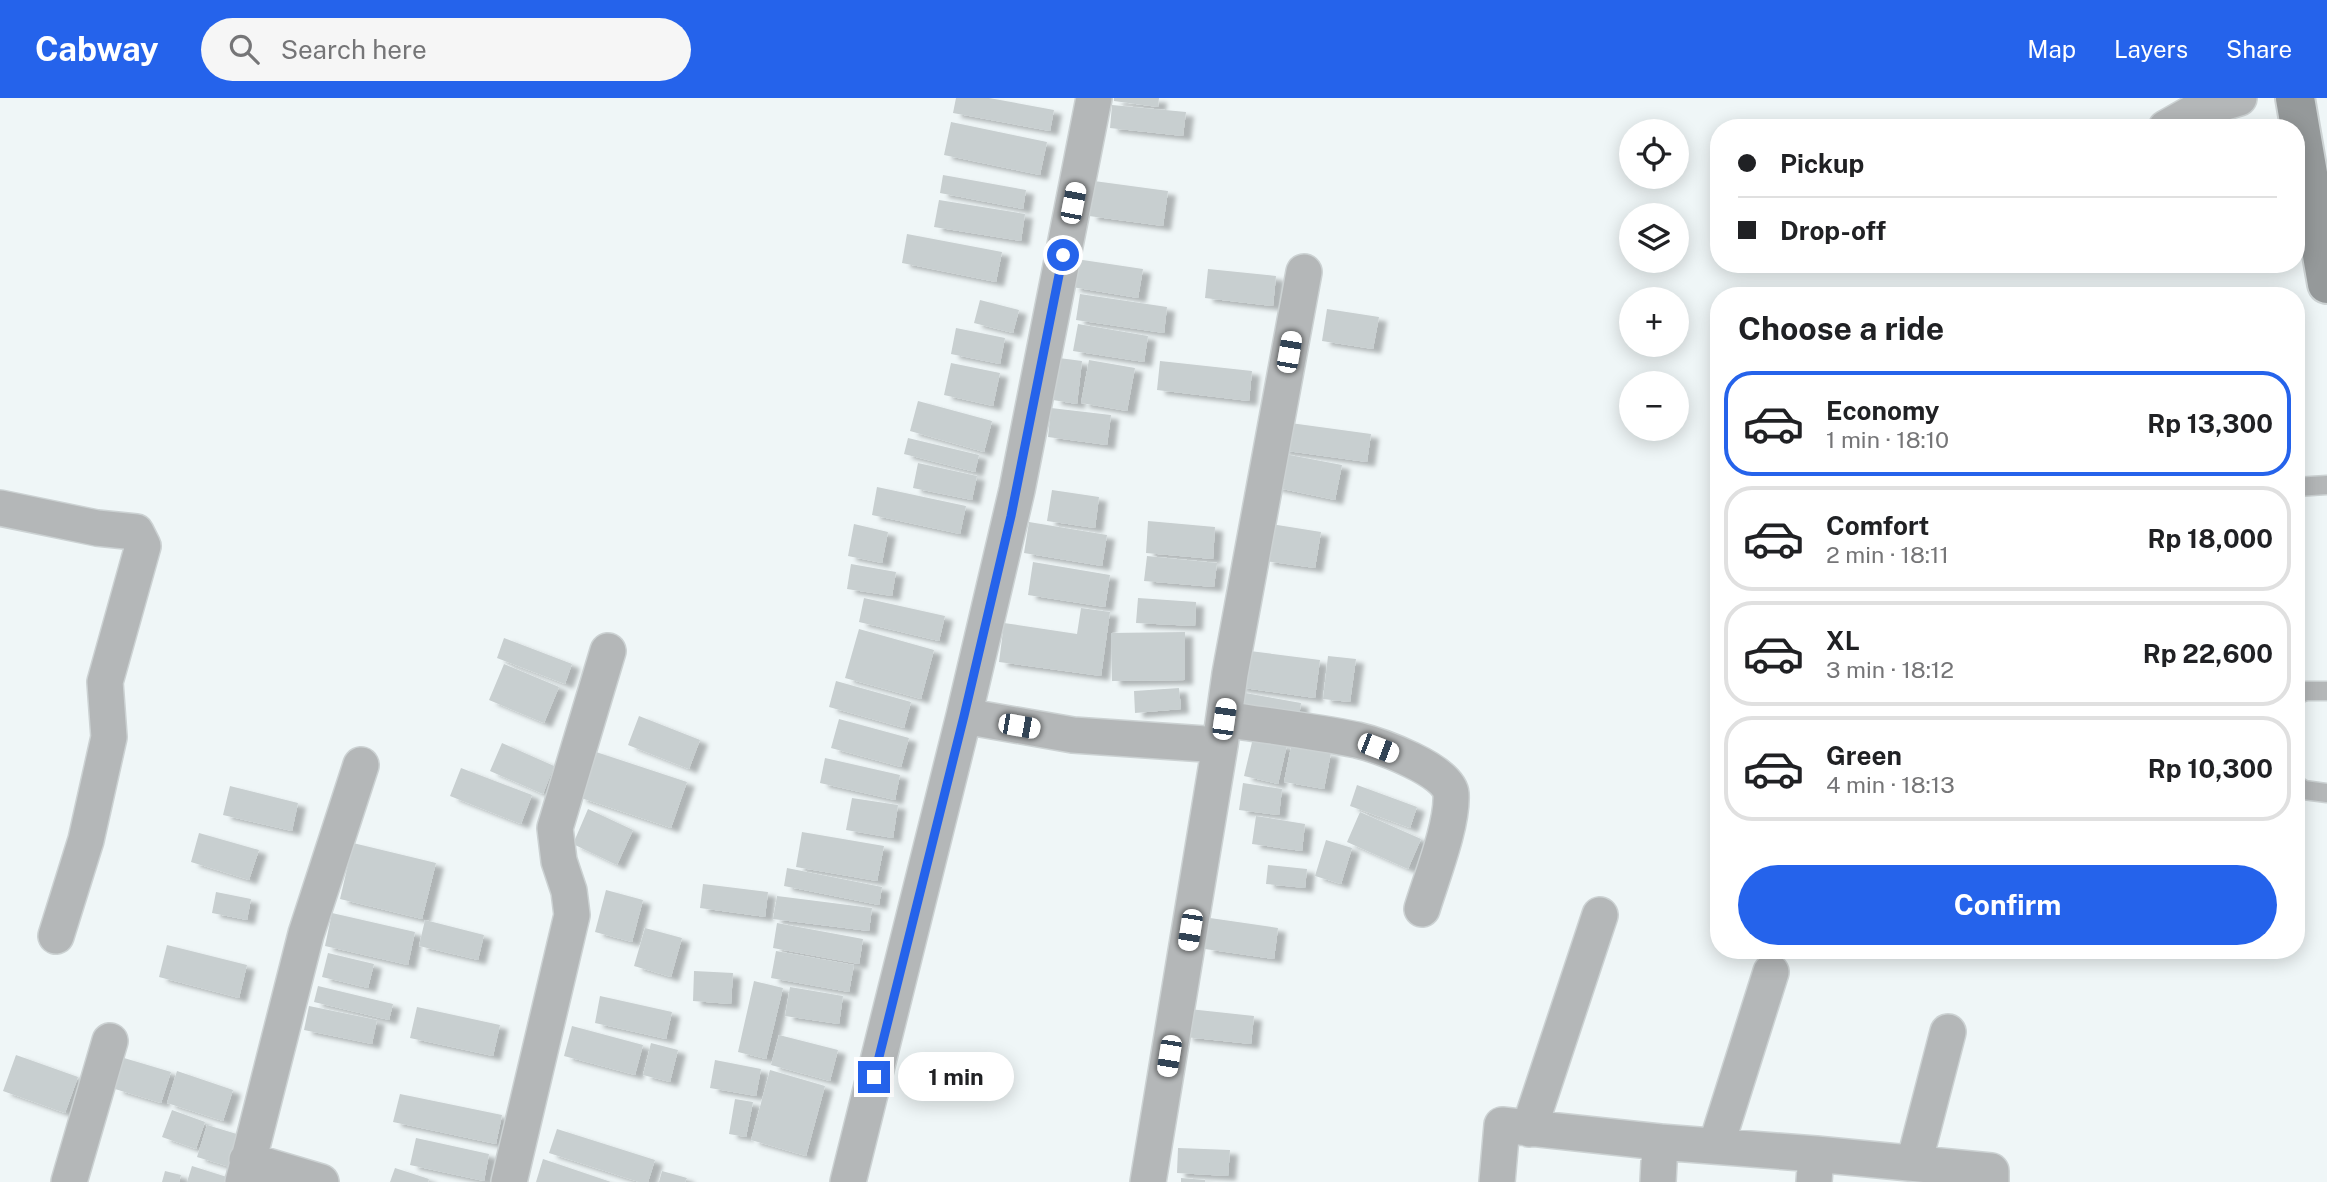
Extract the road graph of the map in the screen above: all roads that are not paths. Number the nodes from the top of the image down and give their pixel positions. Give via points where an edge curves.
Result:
1 (1094, 98) edge
2 (2239, 98) edge
3 (2295, 98) edge
4 (2182, 119) edge
5 (2299, 119) edge
6 (2305, 156) edge
7 (1304, 272) dead end
8 (2327, 284) edge
9 (2327, 485) edge
10 (2305, 486) edge
11 (0, 508) edge
12 (608, 651) dead end
13 (2305, 691) edge
14 (2327, 691) edge
15 (964, 716) junction
16 (1222, 732) junction
17 (361, 765) dead end
18 (2305, 790) edge
19 (2327, 793) edge
20 (1422, 909) dead end
21 (1600, 915) dead end
22 (56, 936) dead end
23 (1771, 972) dead end
24 (1948, 1032) dead end
25 (110, 1041) dead end
26 (1529, 1129) junction
27 (1660, 1142) junction
28 (1716, 1146) junction
29 (1914, 1164) junction
30 (1815, 1168) edge
31 (245, 1171) edge
32 (69, 1182) edge
33 (321, 1182) edge
34 (509, 1182) edge
35 (848, 1182) edge
36 (1149, 1182) edge
37 (1497, 1182) edge
38 (1658, 1182) edge
39 (1990, 1182) edge

1 - 15 street via 1017,490
2 - 4 street
3 - 5 main road
6 - 8 main road
7 - 16 street
9 - 10 lane
11 - 22 street via 135,531 143,546 105,682 109,737 86,840
12 - 34 street via 555,828 572,915
13 - 14 lane
15 - 16 street via 1073,735
15 - 35 street
16 - 20 street via 1359,741 1442,777 1451,792 1448,822
16 - 36 street
17 - 31 street via 306,933
18 - 19 lane
21 - 26 street
23 - 28 street
24 - 29 street
25 - 32 street
26 - 27 street
26 - 37 street via 1502,1125
27 - 28 street
27 - 38 street
28 - 30 street
29 - 30 street
29 - 39 street via 1991,1171
31 - 33 street

